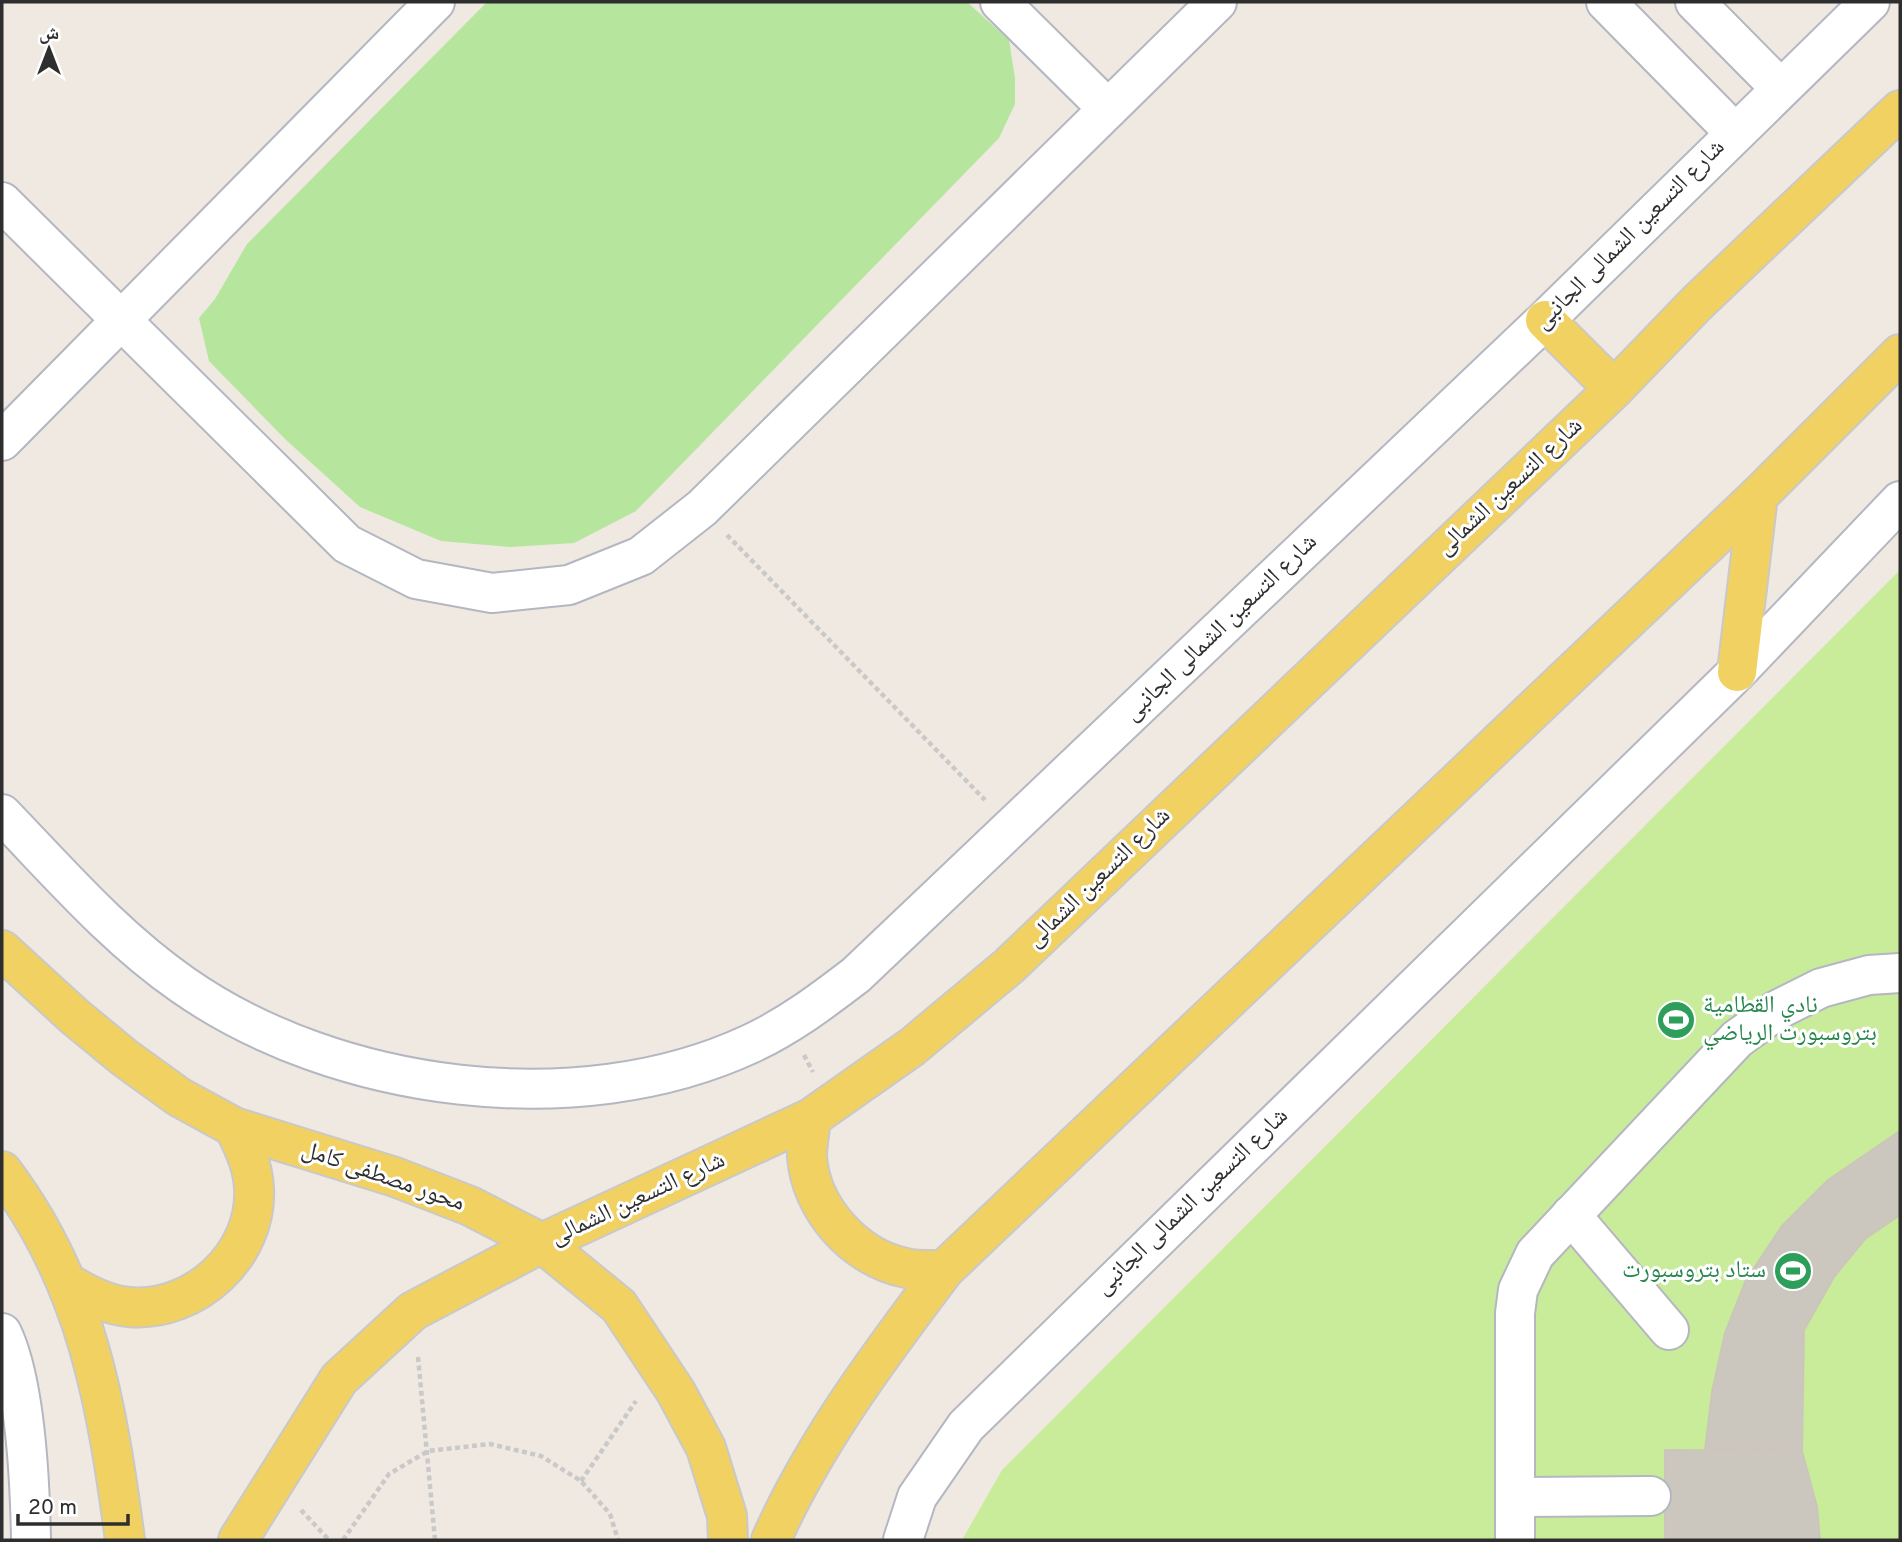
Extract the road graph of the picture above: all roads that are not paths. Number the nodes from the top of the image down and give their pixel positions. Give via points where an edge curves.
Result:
1 (435, 2) edge
2 (1000, 2) edge
3 (1217, 2) edge
4 (1606, 2) edge
5 (1695, 2) edge
6 (1870, 2) edge
7 (1780, 88) junction
8 (1108, 109) junction
9 (1900, 110) edge
10 (1734, 132) junction
11 (2, 202) edge
12 (121, 320) junction
13 (1545, 320) junction
14 (1900, 354) edge
15 (1614, 389) junction
16 (2, 441) edge
17 (1758, 496) junction
18 (1900, 501) edge
19 (1737, 672) junction
20 (2, 814) edge
21 (2, 950) edge
22 (1900, 974) edge
23 (820, 1111) junction
24 (234, 1127) junction
25 (2, 1171) edge
26 (1571, 1215) junction
27 (542, 1243) junction
28 (944, 1270) junction
29 (69, 1284) junction
30 (1669, 1330) dead end
31 (2, 1333) edge
32 (1651, 1496) dead end
33 (1515, 1497) junction
34 (31, 1540) edge
35 (125, 1540) edge
36 (238, 1540) edge
37 (728, 1540) edge
38 (771, 1540) edge
39 (903, 1540) edge
40 (1515, 1540) edge

1 - 12 street
2 - 8 street
3 - 8 street
4 - 10 street
5 - 7 street
6 - 7 street, شارع التسعين الشمالى الجانبى
7 - 10 street, شارع التسعين الشمالى الجانبى
8 - 12 street via 702,508 641,556 569,585 492,593 416,579 347,544
9 - 15 main road, شارع التسعين الشمالى via 1697,303
10 - 13 street, شارع التسعين الشمالى الجانبى
11 - 12 street
12 - 16 street
13 - 15 main road
13 - 20 street, شارع التسعين الشمالى الجانبى via 856,975 788,1023 750,1044 690,1067 627,1080 535,1089 442,1083 352,1064 264,1031 184,986 110,929
14 - 17 main road
15 - 23 main road, شارع التسعين الشمالى via 1009,966 912,1046
17 - 19 main road
17 - 28 main road
18 - 19 street, شارع التسعين الشمالى الجانبى
19 - 39 street, شارع التسعين الشمالى الجانبى via 965,1426 917,1497
21 - 24 main road, محور مصطفى كامل via 125,1058 179,1097
22 - 26 street via 1869,975 1821,988 1777,1010 1737,1039
23 - 27 main road, شارع التسعين الشمالى
23 - 28 main road via 807,1157 817,1195 838,1229 868,1254 905,1268
24 - 27 main road, محور مصطفى كامل via 395,1177 470,1206
24 - 29 main road via 249,1157 254,1189 242,1241 218,1276 192,1294 161,1305 129,1307 98,1300
25 - 29 main road via 33,1211
26 - 30 street
26 - 33 street via 1535,1254 1518,1290
27 - 36 main road, شارع التسعين الشمالى via 413,1311 339,1379
27 - 37 main road, محور مصطفى كامل via 619,1306 660,1367 706,1448 727,1516
28 - 38 main road via 854,1395
29 - 35 main road via 97,1376
31 - 34 street via 10,1351 20,1412 30,1485
32 - 33 street
33 - 40 street

